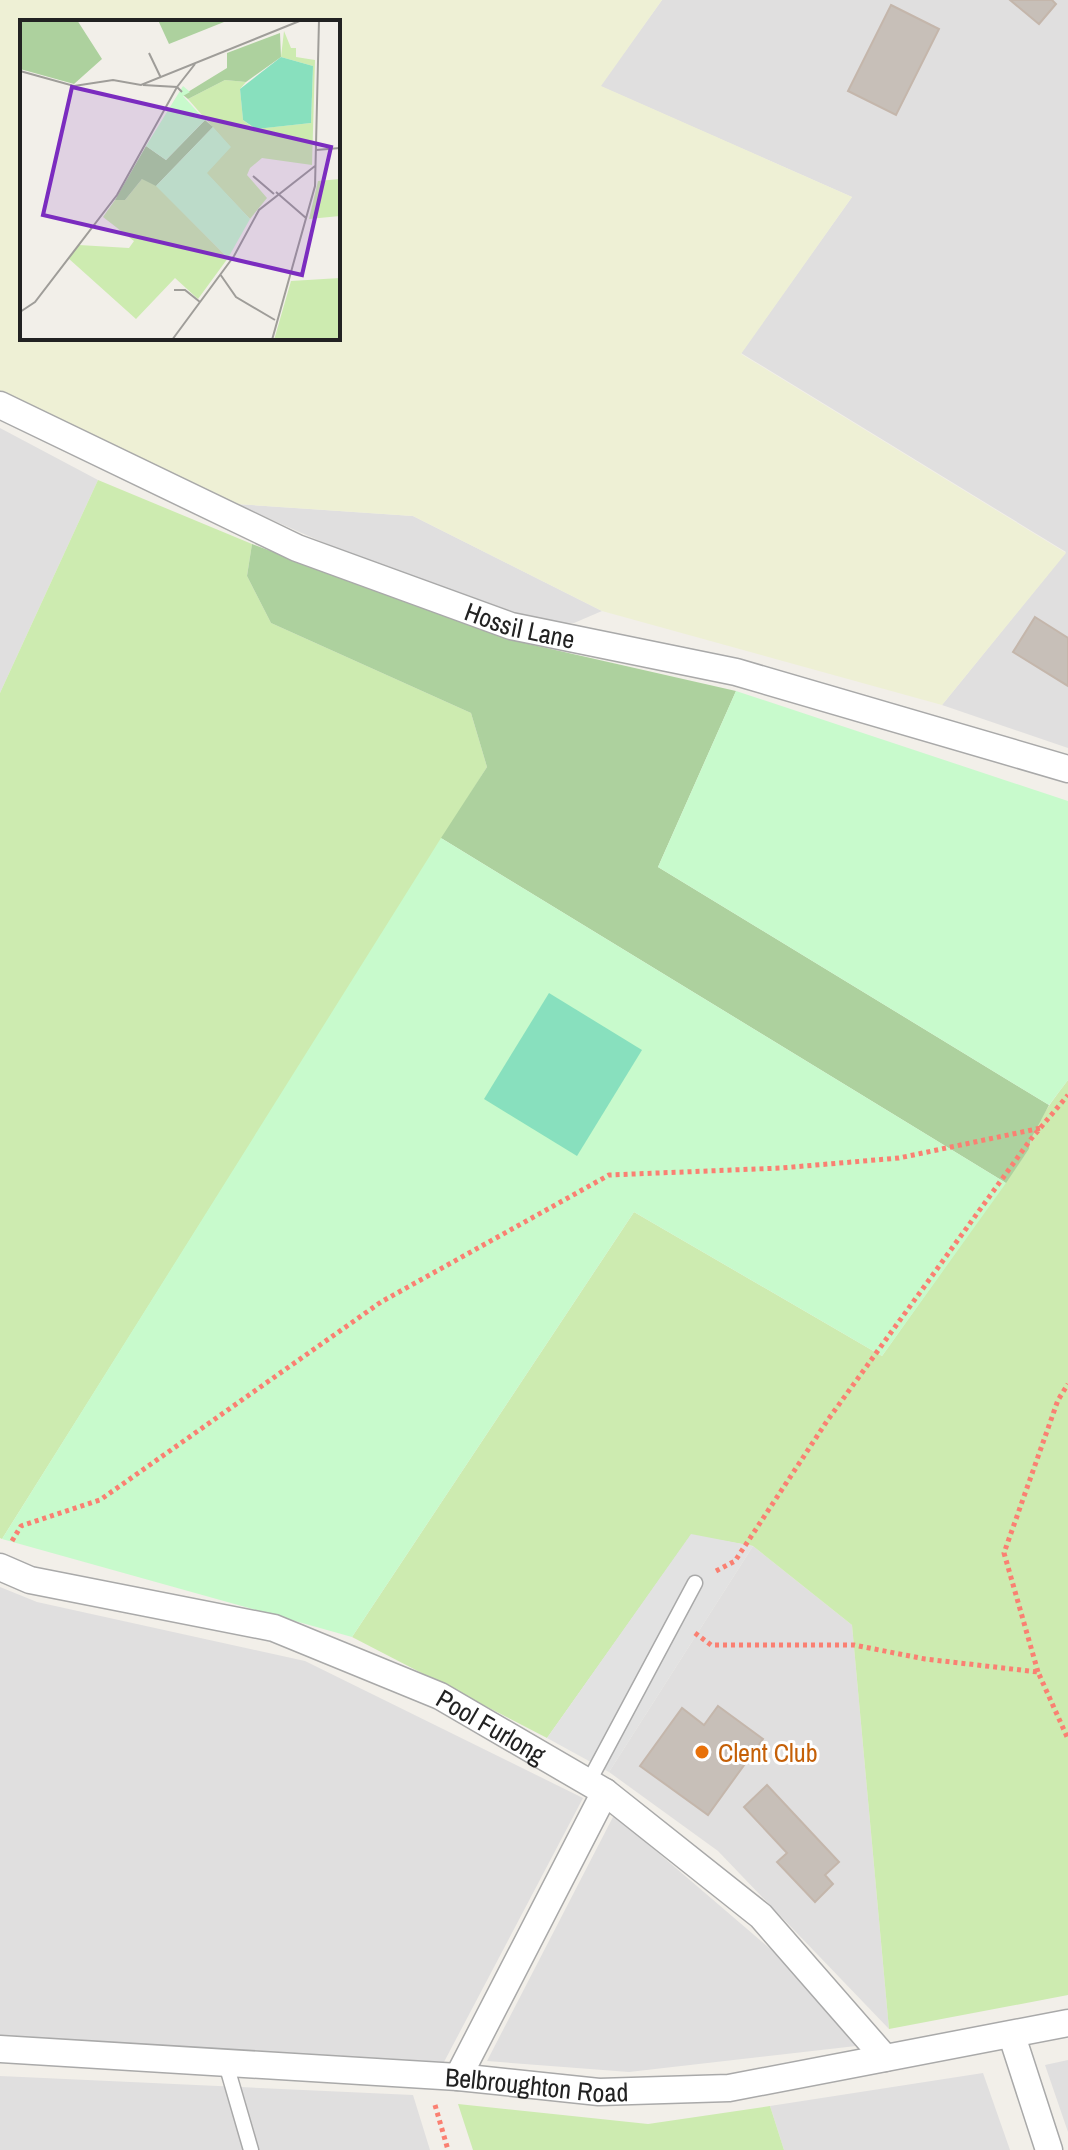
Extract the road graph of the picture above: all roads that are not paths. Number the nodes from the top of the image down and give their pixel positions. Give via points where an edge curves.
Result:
1 (0, 405) edge
2 (1068, 769) edge
3 (3, 1559) edge
4 (695, 1583) road end
5 (596, 1788) junction
6 (1068, 2023) edge
7 (1012, 2036) junction
8 (0, 2049) edge
9 (885, 2058) junction
10 (226, 2064) junction
11 (458, 2077) junction
12 (251, 2150) edge
13 (1049, 2150) edge

1 - 2 street, Hossil Lane via 297,548 511,626 736,672
3 - 5 street, Pool Furlong via 30,1580 274,1628 440,1696
4 - 5 lane
5 - 9 street, Pool Furlong via 761,1916
5 - 11 street
6 - 7 street, Belbroughton Road
7 - 9 street, Belbroughton Road
7 - 13 street
8 - 10 street, Belbroughton Road
9 - 11 street, Belbroughton Road via 729,2088 599,2092
10 - 11 street, Belbroughton Road
10 - 12 lane

